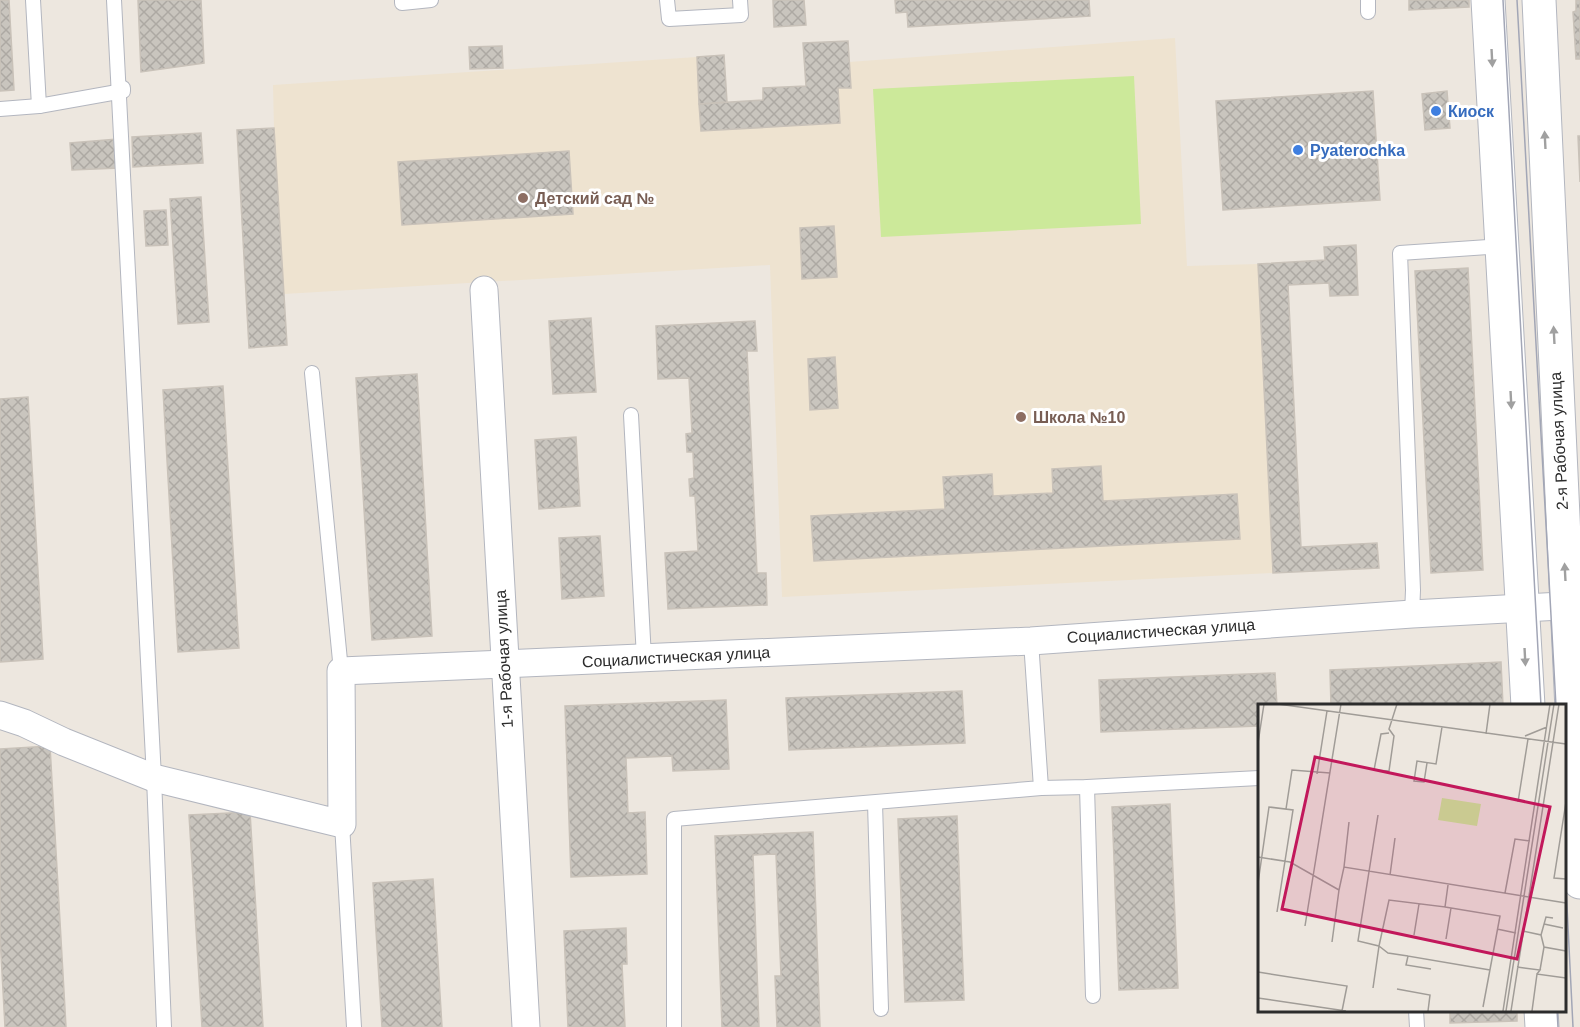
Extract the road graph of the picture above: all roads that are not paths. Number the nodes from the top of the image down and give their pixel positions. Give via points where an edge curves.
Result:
1 (33, 0) edge
2 (116, 0) edge
3 (402, 0) edge
4 (431, 0) edge
5 (668, 0) edge
6 (740, 0) edge
7 (1488, 0) edge
8 (1539, 0) edge
9 (39, 106) junction
10 (0, 109) edge
11 (1503, 246) junction
12 (484, 290) dead end
13 (312, 373) dead end
14 (631, 416) dead end
15 (1574, 605) edge
16 (1523, 607) junction
17 (1412, 614) junction
18 (1031, 641) junction
19 (644, 658) junction
20 (505, 664) junction
21 (341, 671) junction
22 (1528, 704) edge
23 (0, 715) edge
24 (154, 778) junction
25 (1258, 778) edge
26 (1087, 787) junction
27 (1041, 788) junction
28 (875, 802) junction
29 (342, 824) junction
30 (1579, 839) edge
31 (1580, 882) edge
32 (1093, 996) dead end
33 (881, 1009) dead end
34 (1416, 1012) edge
35 (1541, 1012) edge
36 (164, 1027) edge
37 (354, 1027) edge
38 (526, 1027) edge
39 (674, 1027) edge
40 (1417, 1027) edge
41 (1542, 1027) edge

1 - 9 lane
2 - 9 lane via 123,91
2 - 24 lane
3 - 4 lane
5 - 6 lane via 669,19 741,15
7 -> 11 main road
15 -> 8 main road, 2-я Рабочая улица
9 - 10 lane
11 -> 16 main road
11 - 17 lane via 1400,253
12 - 20 street, 1-я Рабочая улица
13 - 21 lane
14 - 19 lane
15 - 16 street, Социалистическая улица
15 - 30 main road, 2-я Рабочая улица
16 - 17 street, Социалистическая улица
16 -> 22 main road
17 - 18 street, Социалистическая улица
18 - 19 street, Социалистическая улица
18 - 27 lane
19 - 20 street, Социалистическая улица
20 - 21 street, Социалистическая улица
20 - 38 street, 1-я Рабочая улица
21 - 29 street
23 - 24 street
24 - 29 street
24 - 36 lane
25 - 26 lane
26 - 27 lane
26 - 32 lane
27 - 28 lane
28 - 33 lane
28 - 39 lane via 674,819
29 - 37 lane
30 - 31 main road, 2-я Рабочая улица
34 - 40 lane
35 - 41 main road

